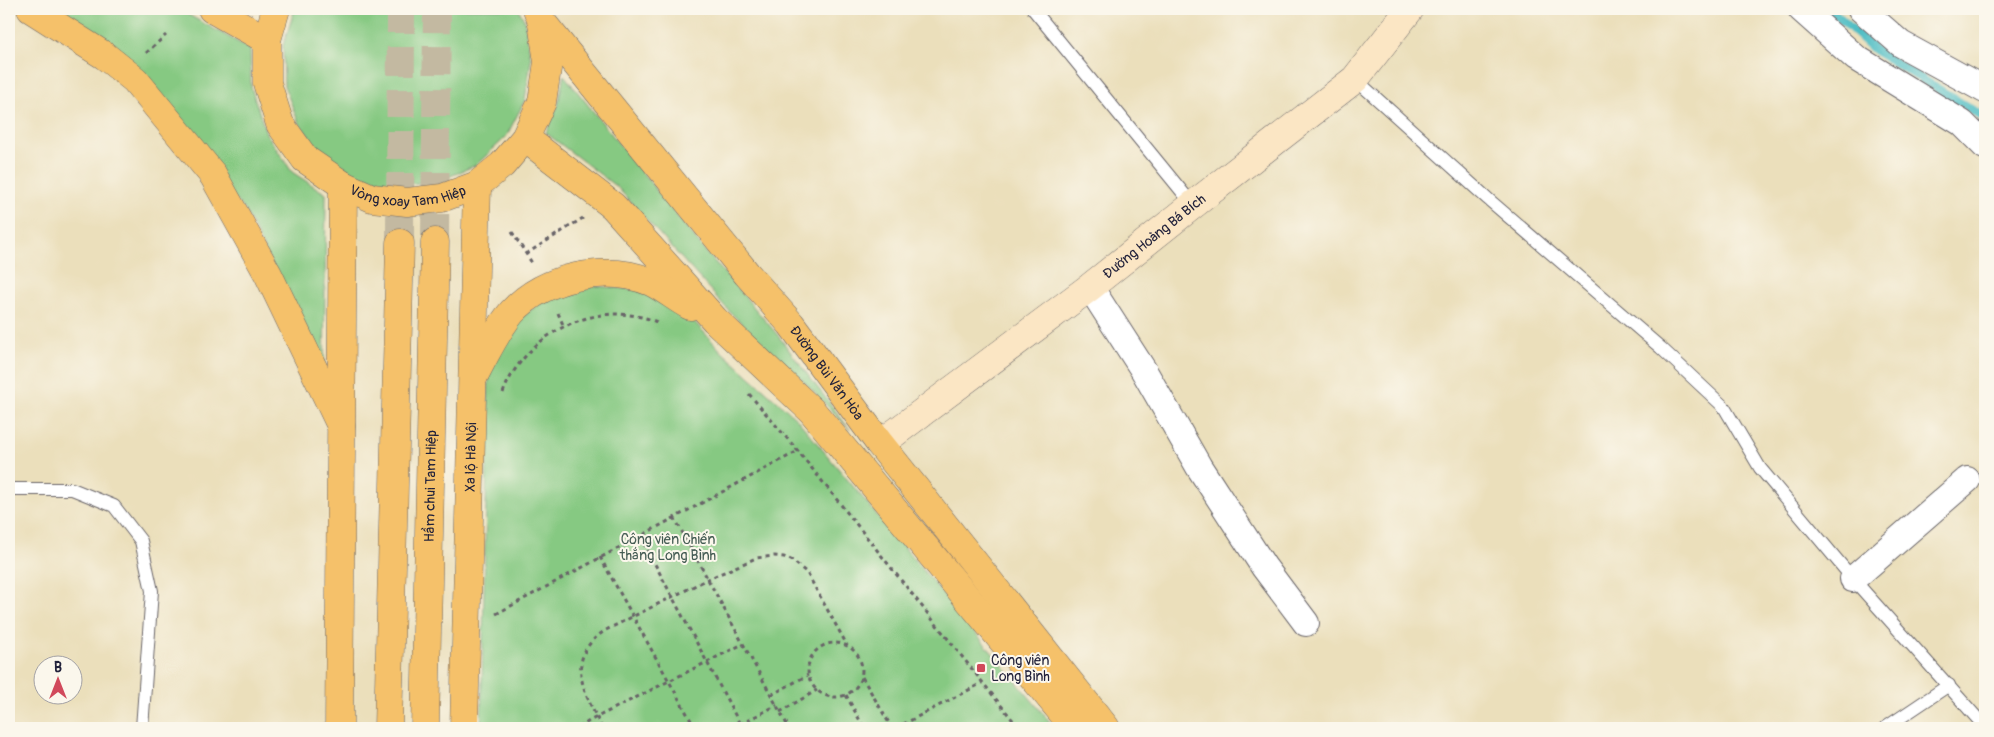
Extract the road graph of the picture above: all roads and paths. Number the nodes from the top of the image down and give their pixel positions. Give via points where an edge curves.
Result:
1 (32, 9) edge
2 (212, 9) edge
3 (276, 9) edge
4 (1033, 9) edge
5 (1410, 9) edge
6 (1801, 9) edge
7 (1861, 9) edge
8 (540, 15) edge
9 (267, 40) junction
10 (1355, 79) junction
11 (1985, 90) edge
12 (525, 138) junction
13 (1985, 146) edge
14 (343, 185) junction
15 (477, 185) junction
16 (1193, 205) junction
17 (584, 218) dead end
18 (512, 232) dead end
19 (435, 242) tunnel mouth
20 (400, 243) tunnel mouth
21 (526, 254) junction
22 (547, 287) junction
23 (1090, 287) junction
24 (715, 320) junction
25 (660, 323) dead end
26 (473, 378) junction
27 (744, 388) dead end
28 (501, 397) dead end
29 (341, 426) junction
30 (880, 444) junction
31 (798, 452) junction
32 (855, 462) junction
33 (1967, 480) dead end
34 (9, 489) edge
35 (674, 517) junction
36 (640, 536) junction
37 (600, 557) junction
38 (708, 579) junction
39 (1854, 579) junction
40 (673, 597) junction
41 (495, 614) dead end
42 (633, 616) junction
43 (1306, 623) dead end
44 (743, 644) junction
45 (847, 646) junction
46 (707, 662) junction
47 (808, 676) junction
48 (862, 677) junction
49 (669, 682) junction
50 (982, 683) junction
51 (1949, 685) junction
52 (817, 690) junction
53 (771, 695) junction
54 (846, 695) junction
55 (777, 705) junction
56 (780, 712) junction
57 (596, 718) junction
58 (741, 726) edge
59 (1985, 727) edge
60 (142, 728) edge
61 (339, 728) edge
62 (388, 728) edge
63 (426, 728) edge
64 (464, 728) edge
65 (579, 728) edge
66 (602, 728) edge
67 (695, 728) edge
68 (733, 728) edge
69 (789, 728) edge
70 (864, 728) edge
71 (894, 728) edge
72 (1018, 728) edge
73 (1075, 728) edge
74 (1106, 728) edge
75 (1885, 728) edge

1 - 29 main road via 106,56 135,80 213,175 268,274
2 - 9 main road
3 - 9 main road, Vòng xoay Tam Hiệp
4 - 16 lane
5 - 10 street, Đường Hoàng Bá Bích
6 - 13 street via 1856,58 1962,123
7 - 11 street via 1901,44
8 - 12 main road, Vòng xoay Tam Hiệp via 548,62 542,102
8 - 30 main road, Đường Bùi Văn Hòa via 747,274 791,324
9 - 14 main road, Vòng xoay Tam Hiệp via 267,83 280,124 305,159
10 - 16 street, Đường Hoàng Bá Bích
10 - 39 lane via 1724,407 1760,468
12 - 15 main road, Vòng xoay Tam Hiệp via 502,165
12 - 24 main road via 613,206
14 - 15 main road, Vòng xoay Tam Hiệp via 372,198 407,202 442,198
14 - 29 main road
15 - 26 main road, Xa lộ Hà Nội
16 - 23 street, Đường Hoàng Bá Bích
17 - 21 path
18 - 21 path
19 - 63 main road, Hầm chui Tam Hiệp
20 - 62 main road
21 - 22 path
22 - 24 main road via 583,275 606,273 628,276 670,292
22 - 26 main road via 512,312
23 - 30 street, Đường Hoàng Bá Bích
23 - 43 street via 1144,371 1199,467 1264,567
24 - 32 main road via 812,411
25 - 28 path via 634,314 616,313 589,316 554,331 527,353
26 - 64 main road, Xa lộ Hà Nội
27 - 31 path
29 - 61 main road
30 - 32 main road
30 - 74 main road, Đường Bùi Văn Hòa
31 - 35 path
31 - 50 path
32 - 73 main road
33 - 39 street
34 - 60 lane via 72,489 114,506 141,541 152,591
35 - 36 path
35 - 38 path
36 - 37 path
36 - 40 path
37 - 41 path
37 - 42 path
38 - 40 path
38 - 44 path
38 - 45 path via 765,556 793,561 807,573
39 - 51 lane
40 - 42 path
40 - 46 path
42 - 49 path
42 - 57 path via 591,641 582,658 581,679
44 - 46 path
44 - 53 path
45 - 47 path via 838,643 821,647 810,660
45 - 48 path via 860,658
46 - 49 path
46 - 58 path
47 - 52 path
47 - 53 path
48 - 54 path via 858,686
48 - 71 path
49 - 57 path
49 - 67 path
50 - 71 path
50 - 72 path
51 - 59 lane
51 - 75 lane
52 - 54 path via 833,697
52 - 56 path
53 - 55 path
54 - 70 path
55 - 56 path
55 - 58 path
56 - 69 path
57 - 65 path
57 - 66 path
58 - 68 path

